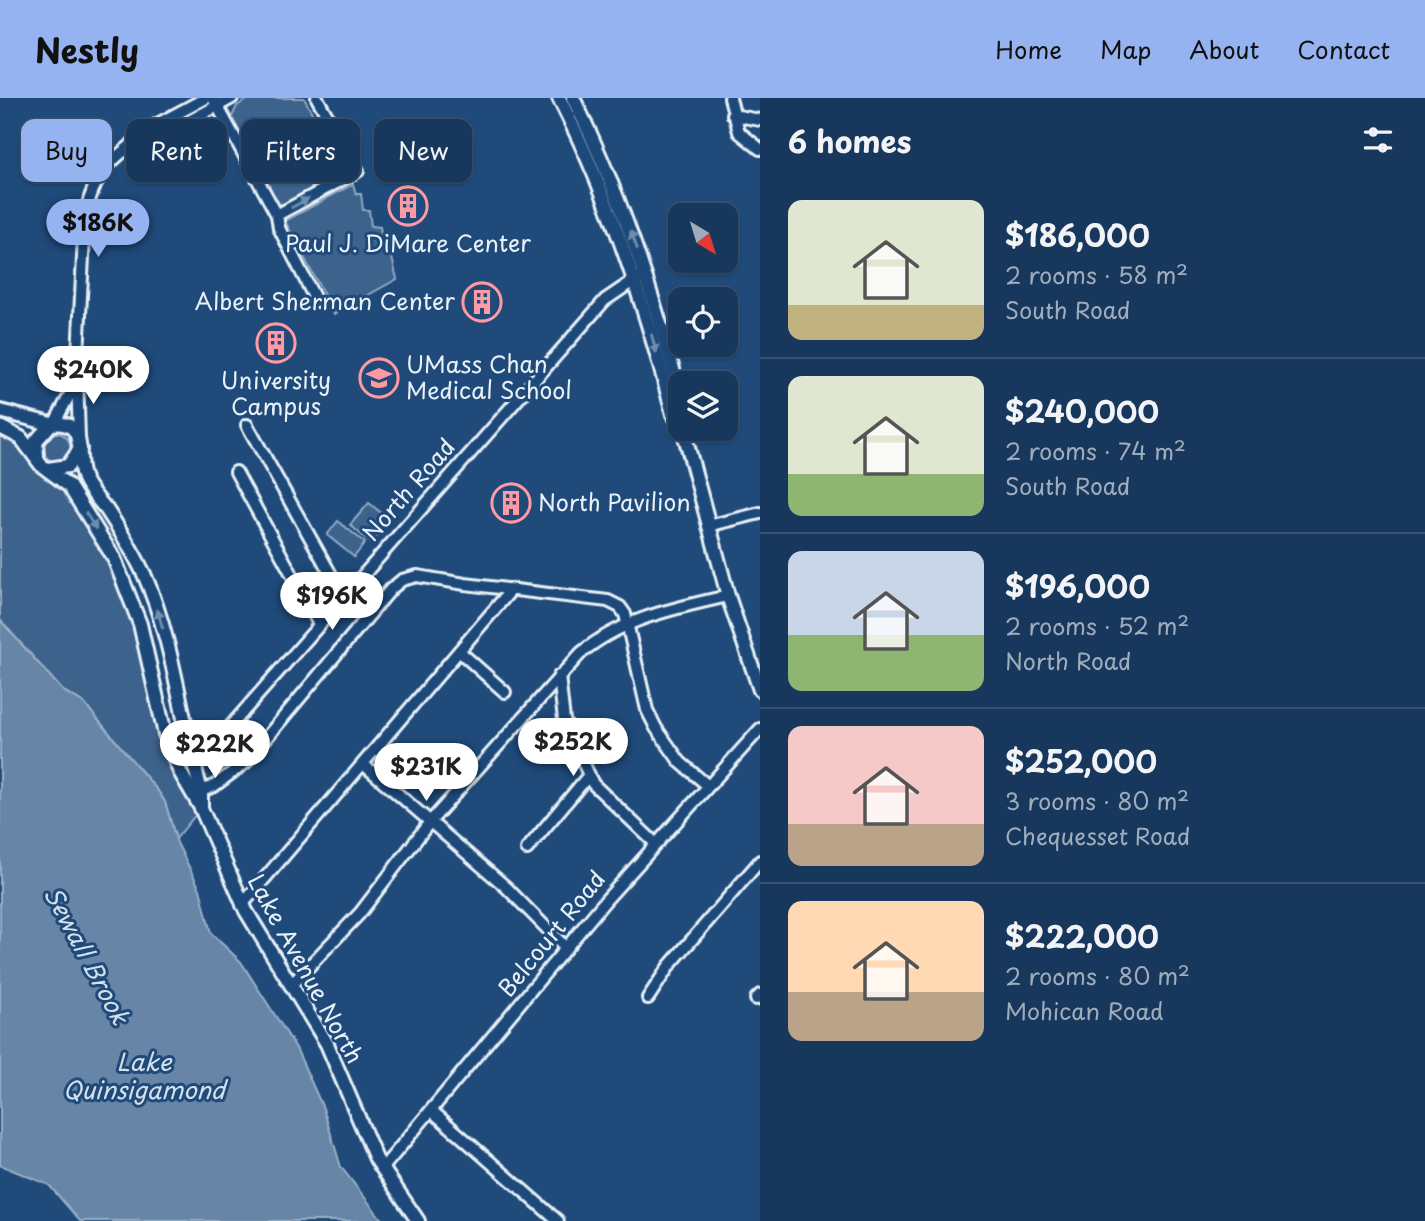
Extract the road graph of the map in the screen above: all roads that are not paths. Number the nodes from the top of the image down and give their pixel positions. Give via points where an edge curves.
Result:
1 (206, 98) edge
2 (232, 98) edge
3 (317, 98) edge
4 (559, 98) edge
5 (573, 98) edge
6 (730, 98) edge
7 (215, 102) edge
8 (733, 115) junction
9 (167, 119) edge
10 (187, 119) edge
11 (760, 120) edge
12 (760, 149) edge
13 (126, 151) edge
14 (276, 215) junction
15 (638, 277) junction
16 (316, 300) dead end
17 (674, 371) edge
18 (77, 375) junction
19 (668, 396) edge
20 (0, 411) edge
21 (53, 424) junction
22 (247, 425) dead end
23 (0, 427) edge
24 (686, 441) edge
25 (79, 443) junction
26 (43, 465) junction
27 (236, 472) dead end
28 (760, 513) edge
29 (708, 526) junction
30 (122, 534) junction
31 (106, 543) junction
32 (511, 590) junction
33 (343, 596) junction
34 (728, 596) junction
35 (319, 624) junction
36 (628, 624) junction
37 (459, 651) junction
38 (559, 676) junction
39 (760, 690) edge
40 (505, 692) dead end
41 (182, 718) junction
42 (760, 729) edge
43 (224, 733) junction
44 (191, 757) junction
45 (176, 763) junction
46 (363, 764) junction
47 (589, 775) junction
48 (707, 785) junction
49 (196, 793) junction
50 (429, 823) junction
51 (656, 844) junction
52 (527, 849) dead end
53 (760, 861) edge
54 (242, 905) junction
55 (566, 948) junction
56 (293, 984) junction
57 (648, 998) dead end
58 (432, 1111) junction
59 (382, 1170) junction
60 (418, 1221) edge
61 (558, 1221) edge

1 - 9 street
2 - 7 street
14 -> 3 street via 358,171
4 - 15 main road
15 -> 5 main road via 619,200
6 - 8 street
7 - 10 street
7 - 14 street
8 - 11 street
8 - 12 street via 743,137
13 - 18 street via 100,175 87,207
14 - 16 street
15 - 17 main road via 652,290
15 -> 19 main road
15 - 33 street, North Road via 605,300
18 - 21 street via 69,401
18 - 25 street
20 - 21 main road
21 - 25 main road via 67,426
21 - 26 main road via 36,441
22 - 33 street
23 - 26 main road, Lake Avenue North via 21,438
24 - 29 main road
25 - 26 main road via 68,466
25 - 30 main road, Lake Avenue North via 84,480
26 -> 31 main road, Lake Avenue North via 70,488
27 - 35 street
28 - 29 street
29 - 34 main road
30 - 31 street
41 -> 30 main road, Lake Avenue North via 157,610
31 - 45 main road, Lake Avenue North via 140,624
32 - 36 street via 608,601 620,607
32 - 37 street
32 - 49 street via 418,576 398,582 245,763
33 - 35 street, North Road
34 - 36 street
34 - 39 main road
35 - 43 street, North Road
36 - 38 street via 594,643
36 - 48 street via 647,710 680,761
37 - 40 street
37 - 46 street
38 - 47 street via 564,720
38 - 50 street
41 - 43 street via 199,734
41 - 44 main road, Lake Avenue North
42 - 48 street, Belcourt Road
43 - 44 street, North Road
44 - 45 street, North Road
44 - 49 main road, Lake Avenue North
45 - 49 main road, Lake Avenue North
46 - 50 street
46 - 54 street
47 - 51 street via 600,792
47 - 52 street
48 - 51 street, Belcourt Road
49 - 54 main road, Lake Avenue North
50 - 55 street via 506,887
50 - 56 street via 360,913
51 - 55 street, Belcourt Road
53 - 57 street via 669,966
54 - 56 main road, Lake Avenue North
55 - 58 street, Belcourt Road
56 - 59 main road, Lake Avenue North via 327,1044
58 - 59 street, Belcourt Road
58 - 61 street
59 - 60 main road, Lake Avenue North

